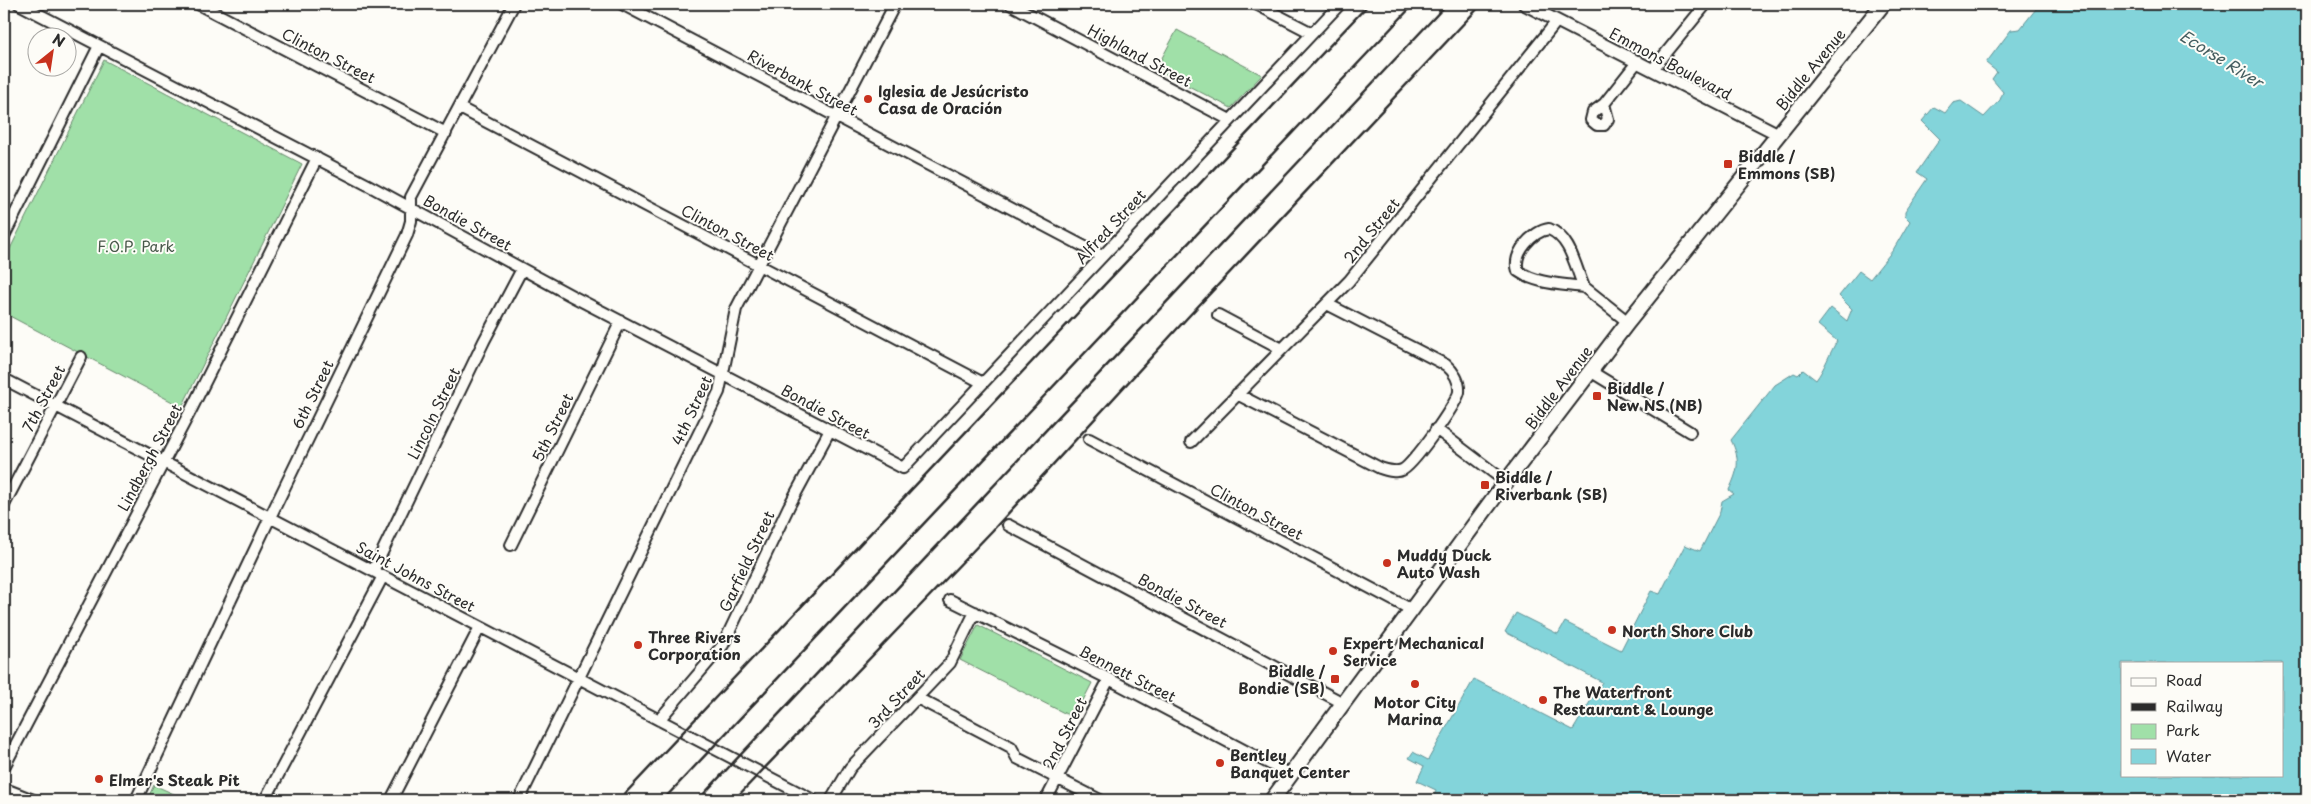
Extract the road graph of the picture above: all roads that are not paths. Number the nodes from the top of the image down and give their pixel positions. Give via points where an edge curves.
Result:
1 (19, 4) edge
2 (198, 4) edge
3 (514, 4) edge
4 (622, 4) edge
5 (896, 4) edge
6 (1010, 4) edge
7 (1256, 4) edge
8 (1340, 4) edge
9 (1524, 4) edge
10 (1706, 4) edge
11 (1883, 4) edge
12 (1556, 21) junction
13 (1312, 33) junction
14 (99, 46) junction
15 (1638, 61) junction
16 (1653, 69) junction
17 (1604, 104) dead end
18 (460, 108) junction
19 (836, 117) junction
20 (1230, 120) junction
21 (446, 133) junction
22 (1778, 134) junction
23 (317, 158) junction
24 (411, 208) junction
25 (4, 236) edge
26 (1102, 256) junction
27 (759, 266) junction
28 (522, 269) junction
29 (1584, 287) junction
30 (1327, 304) junction
31 (1218, 315) dead end
32 (621, 321) junction
33 (1628, 322) junction
34 (1282, 349) junction
35 (81, 357) dead end
36 (1590, 371) junction
37 (724, 374) junction
38 (4, 379) edge
39 (983, 383) junction
40 (1237, 394) junction
41 (56, 406) junction
42 (1436, 429) junction
43 (830, 430) junction
44 (1690, 432) dead end
45 (1089, 439) dead end
46 (1191, 442) dead end
47 (163, 462) junction
48 (903, 468) joint
49 (1506, 482) junction
50 (4, 505) edge
51 (270, 517) junction
52 (1008, 525) dead end
53 (511, 545) dead end
54 (378, 574) junction
55 (950, 600) dead end
56 (1412, 610) junction
57 (975, 612) junction
58 (480, 627) junction
59 (580, 679) junction
60 (1109, 679) junction
61 (917, 698) junction
62 (1343, 703) junction
63 (659, 720) junction
64 (4, 767) edge
65 (1291, 775) junction
66 (1057, 778) junction
67 (4, 789) edge
68 (32, 800) edge
69 (136, 800) edge
70 (265, 800) edge
71 (391, 800) edge
72 (519, 800) edge
73 (813, 800) edge
74 (831, 800) edge
75 (1046, 800) edge
76 (1100, 800) edge
77 (1272, 800) edge

1 - 14 street, Bondie Street
2 - 21 street, Clinton Street
3 - 18 street, 6th Street
4 - 19 street, Riverbank Street
5 - 19 street, 4th Street
6 - 20 street, Highland Street
7 - 13 street
8 - 13 street, Alfred Street
9 - 12 street, Emmons Boulevard
10 - 16 street
11 - 22 main road, Biddle Avenue
12 - 15 street, Emmons Boulevard
12 - 30 street, 2nd Street via 1349,281
13 - 20 street, Alfred Street
14 - 23 street, Bondie Street
14 - 25 street
15 - 16 street, Emmons Boulevard
15 - 17 street
16 - 22 street, Emmons Boulevard
18 - 21 street, 6th Street
18 - 27 street, Clinton Street
19 - 26 street, Riverbank Street
19 - 27 street, 4th Street
20 - 26 street, Alfred Street
21 - 24 street, 6th Street via 411,197
22 - 33 main road, Biddle Avenue
23 - 24 street, Bondie Street
23 - 47 street, Lindbergh Street
24 - 28 street, Bondie Street
24 - 51 street, 6th Street via 407,235
26 - 39 street, Alfred Street
27 - 37 street, 4th Street via 736,308
27 - 39 street, Clinton Street
28 - 32 street, Bondie Street
28 - 54 street, Lincoln Street via 484,341
29 - 29 street via 1568,248 1557,232 1549,229 1534,234 1517,257 1518,270 1526,276
29 - 33 street
30 - 34 street, 2nd Street
30 - 42 street via 1450,368 1457,380 1458,394
31 - 34 street
32 - 37 street, Bondie Street
32 - 53 street, 5th Street
33 - 36 main road, Biddle Avenue
34 - 40 street, 2nd Street
35 - 41 street, 7th Street
36 - 44 street
36 - 49 main road, Biddle Avenue
37 - 43 street, Bondie Street
37 - 59 street, 4th Street via 719,392
38 - 41 street, Saint Johns Street
39 - 48 street, Alfred Street
40 - 42 street via 1387,470 1407,467
40 - 46 street, 2nd Street
41 - 47 street, Saint Johns Street
41 - 50 street, 7th Street
42 - 49 street
43 - 48 street, Bondie Street
43 - 63 street, Garfield Street via 789,506 723,645
45 - 56 street, Clinton Street
47 - 51 street, Saint Johns Street
47 - 64 street, Lindbergh Street
49 - 56 main road, Biddle Avenue
51 - 54 street, Saint Johns Street
51 - 69 street, 6th Street
52 - 62 street, Bondie Street
54 - 58 street, Saint Johns Street
54 - 70 street, Lincoln Street
55 - 57 street, Bennett Street
56 - 62 main road, Biddle Avenue
57 - 60 street, Bennett Street
57 - 61 street, 3rd Street via 950,663
58 - 59 street, Saint Johns Street
58 - 71 street
59 - 63 street, Saint Johns Street
59 - 72 street, 4th Street
60 - 65 street, Bennett Street
60 - 66 street, 2nd Street
61 - 66 street via 1011,747 1017,758
61 - 74 street, 3rd Street via 846,772
62 - 65 main road, Biddle Avenue
63 - 73 street, Saint Johns Street
65 - 77 main road, Biddle Avenue
66 - 75 street, 2nd Street
66 - 76 street
67 - 68 street

